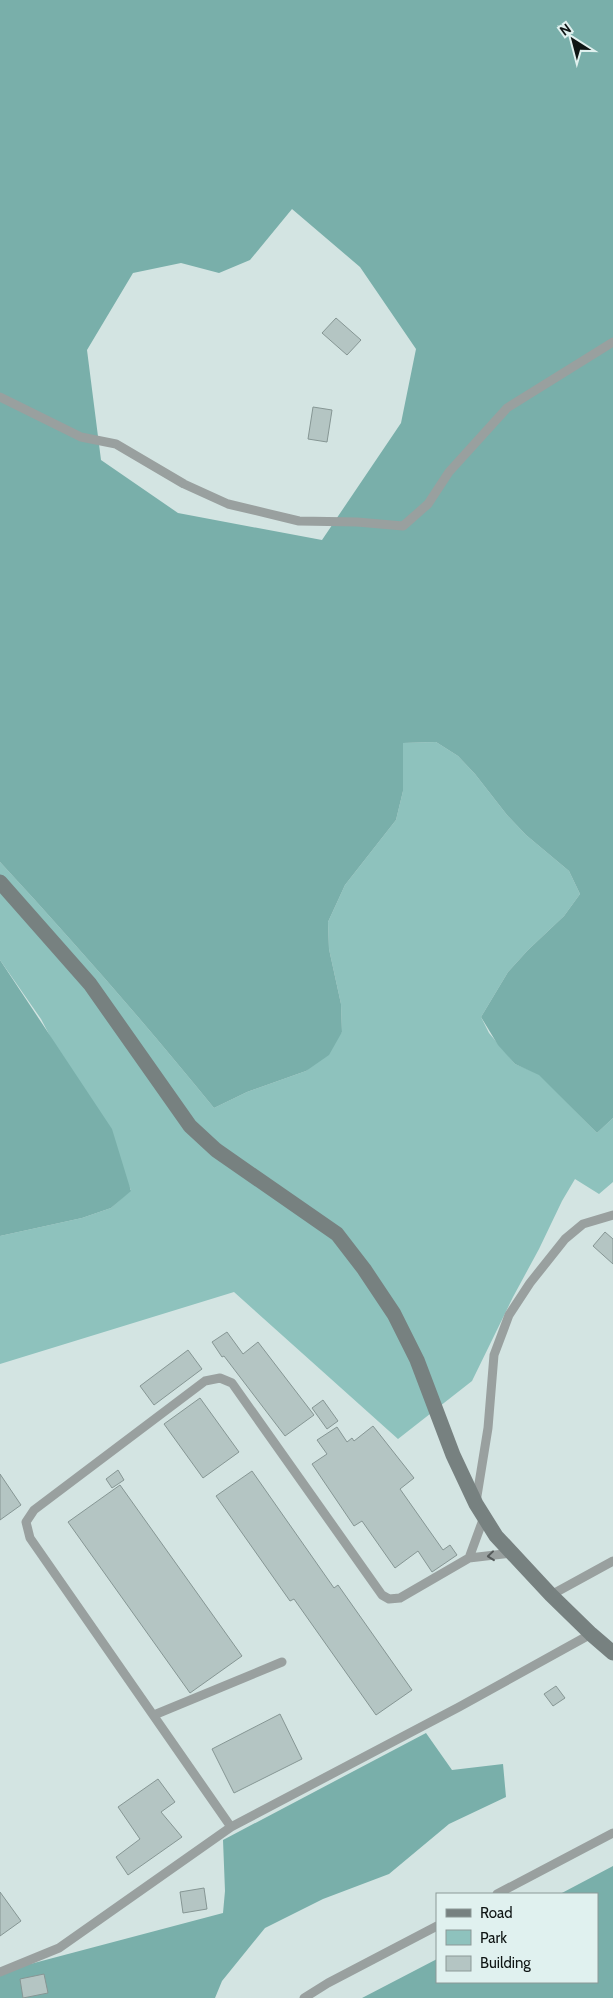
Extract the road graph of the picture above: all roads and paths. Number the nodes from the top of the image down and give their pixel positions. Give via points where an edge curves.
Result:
1 (613, 342) edge
2 (0, 397) edge
3 (0, 882) edge
4 (613, 1215) edge
5 (476, 1504) junction
6 (484, 1517) junction
7 (512, 1553) junction
8 (468, 1558) junction
9 (613, 1561) edge
10 (551, 1595) junction
11 (591, 1634) junction
12 (613, 1653) edge
13 (282, 1662) dead end
14 (154, 1715) junction
15 (231, 1827) junction
16 (613, 1833) edge
17 (499, 1893) edge
18 (436, 1927) edge
19 (1, 1970) edge
20 (304, 1998) edge

1 - 2 lane via 507,408 449,472 428,504 403,526 299,521 228,504 184,484 116,444 81,437
3 - 5 main road via 90,984 190,1126 216,1150 338,1234 394,1314 417,1360 452,1455
4 - 5 lane via 584,1224 565,1239 509,1315 494,1355 488,1428
5 - 6 main road
6 - 7 main road
6 - 8 lane
7 -> 8 lane
7 - 10 main road
8 - 14 lane via 400,1598 382,1596 232,1382 220,1378 205,1381 34,1510 26,1522 30,1538
9 - 10 lane
10 - 11 main road
11 - 12 main road
11 - 15 lane
13 - 14 lane
14 - 15 lane
15 - 19 lane via 60,1948
16 - 17 lane
18 - 20 lane

